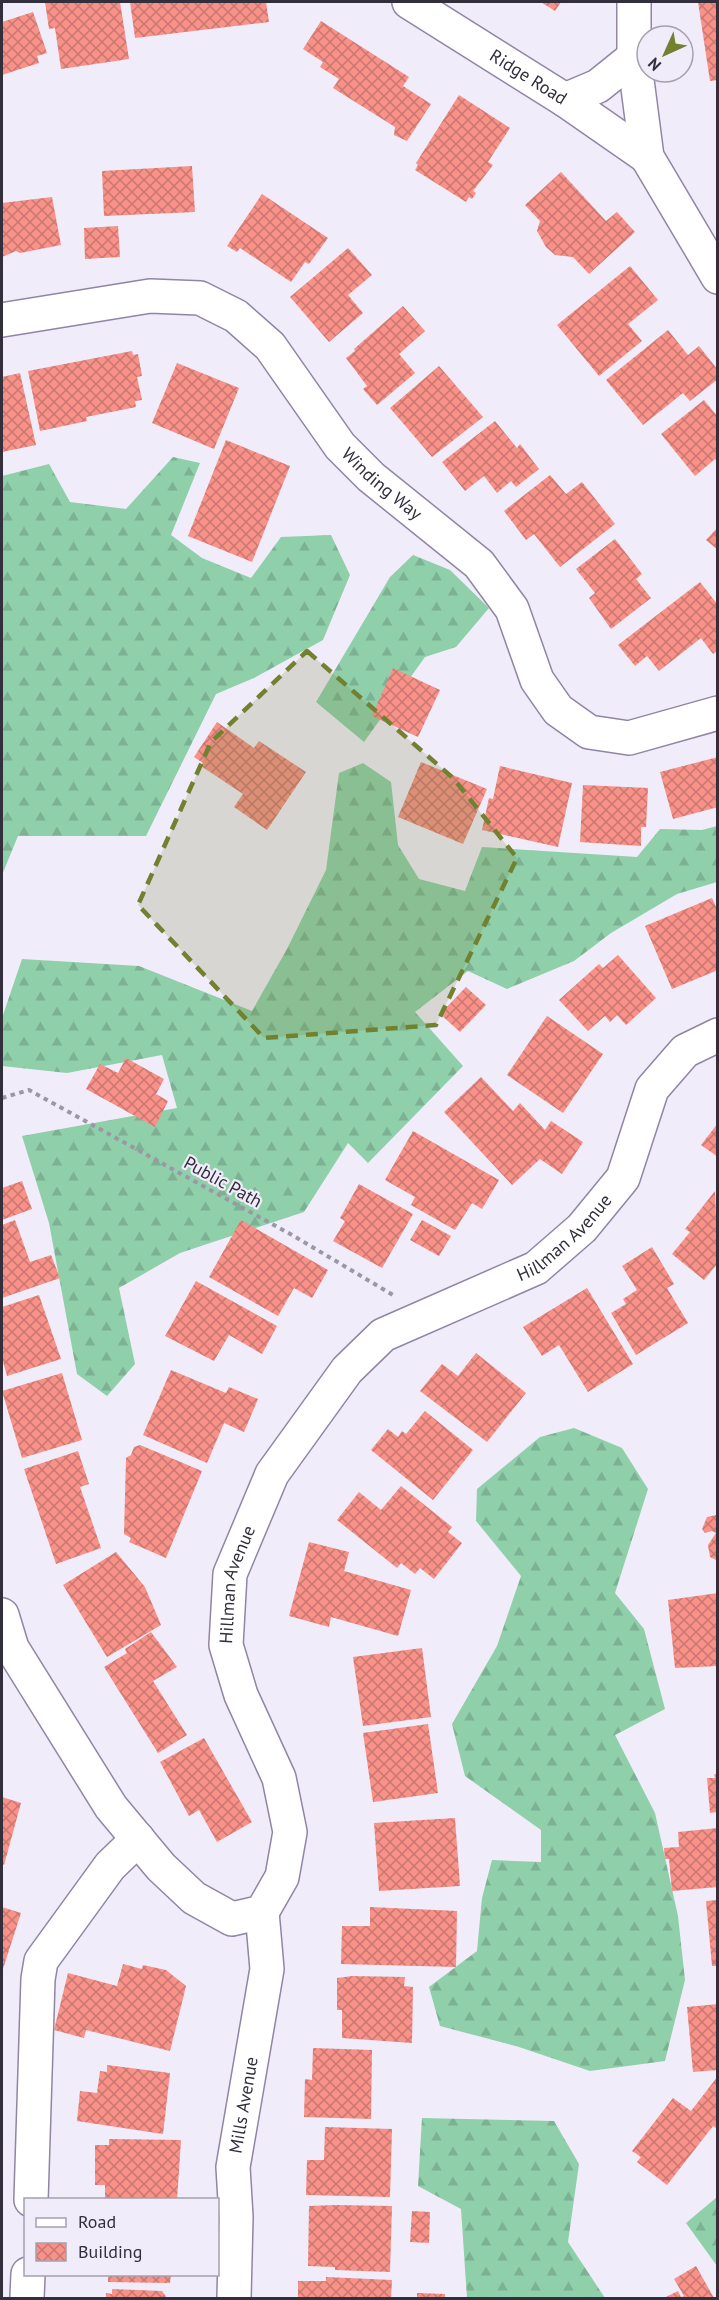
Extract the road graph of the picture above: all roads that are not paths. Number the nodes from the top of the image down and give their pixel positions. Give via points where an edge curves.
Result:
1 (409, 2) edge
2 (634, 2) edge
3 (634, 57) junction
4 (565, 100) junction
5 (647, 157) junction
6 (717, 277) edge
7 (2, 320) edge
8 (717, 713) edge
9 (717, 1035) edge
10 (2, 1615) edge
11 (138, 1839) junction
12 (262, 1912) junction
13 (31, 2198) edge
14 (234, 2298) edge

1 - 4 street, Ridge Road
2 - 3 street
3 - 4 street via 598,86
3 - 5 street
4 - 5 street, Ridge Road
5 - 6 street
7 - 8 street, Winding Way via 150,296 200,298 236,316 270,346 344,451 479,564 512,609 537,680 558,710 589,732 629,738
9 - 12 street, Hillman Avenue via 685,1051 652,1089 623,1178 582,1228 536,1268 383,1335 347,1370 272,1474 230,1574 226,1645 241,1695 279,1778 290,1832 282,1877
10 - 11 street via 12,1648 111,1807
11 - 12 street via 194,1898 232,1920
11 - 13 street via 110,1866 41,1961
12 - 14 street, Mills Avenue via 267,1969 233,2168

